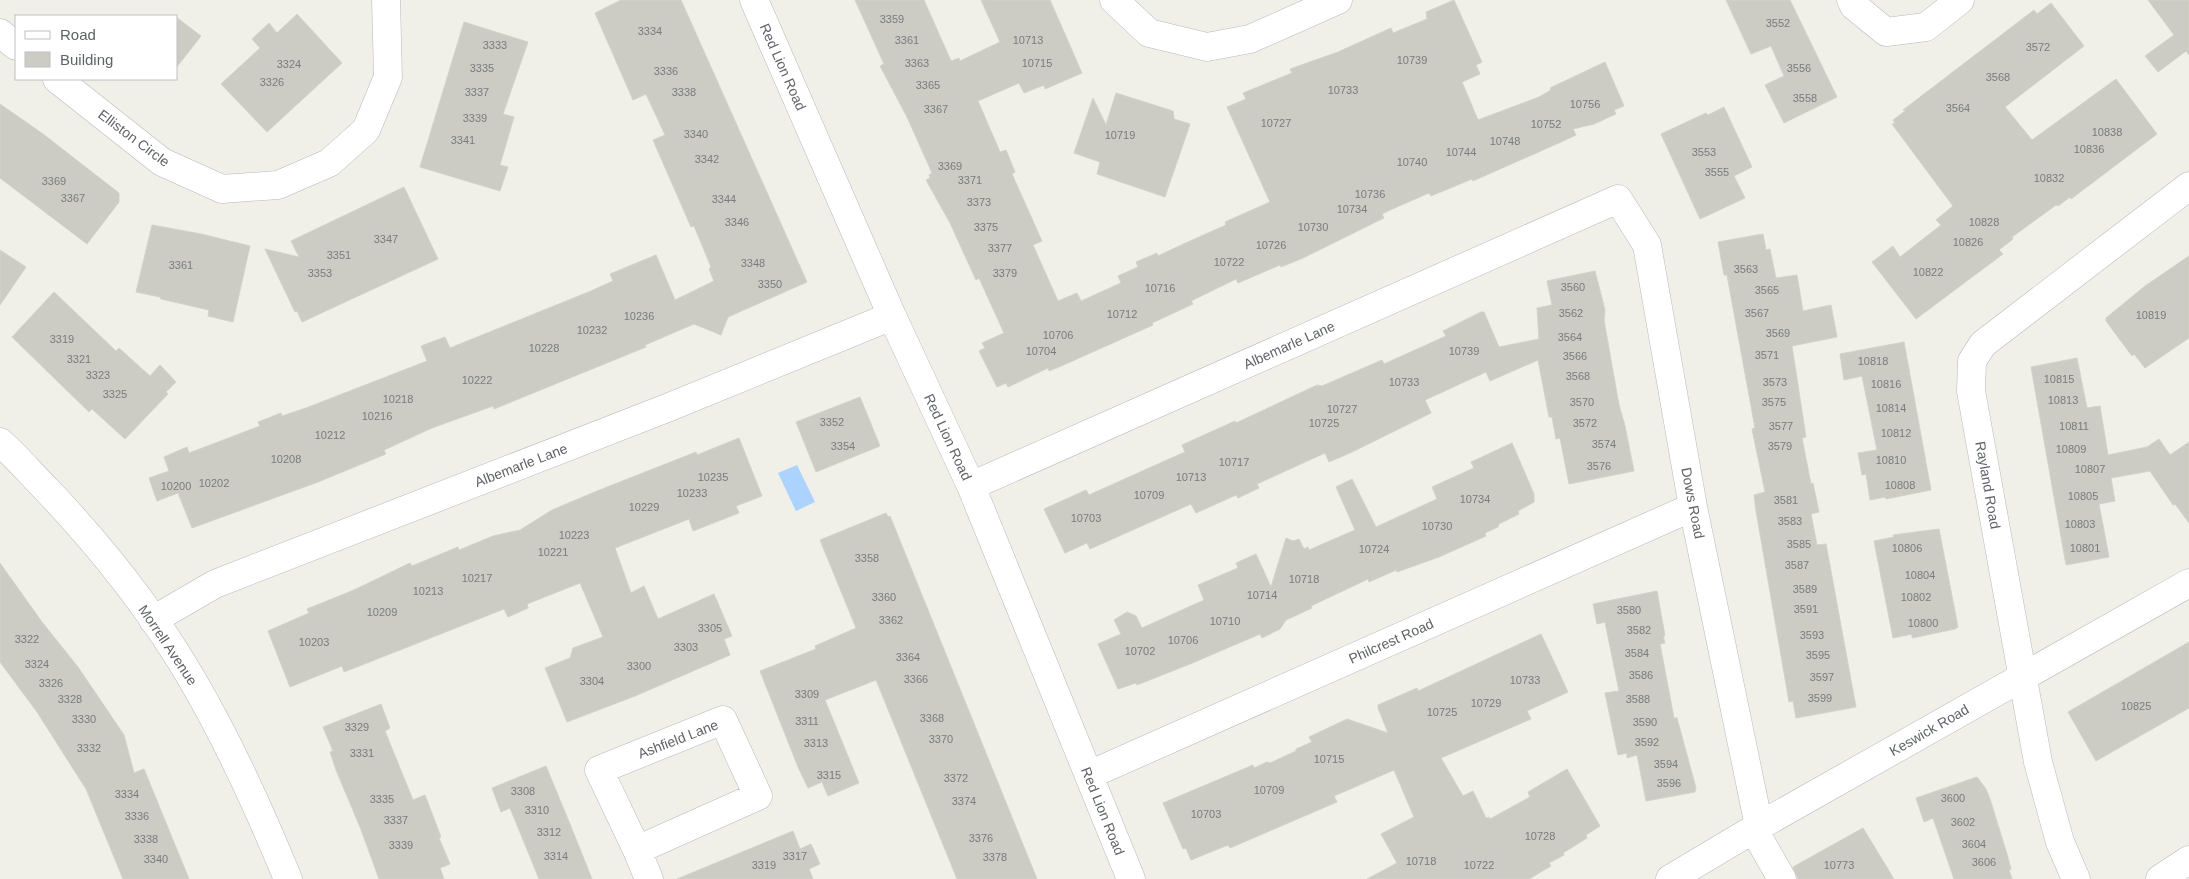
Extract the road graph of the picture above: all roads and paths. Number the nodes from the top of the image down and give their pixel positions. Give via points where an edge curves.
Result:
1 (386, 0) edge
2 (754, 0) edge
3 (1114, 0) edge
4 (1338, 0) edge
5 (1851, 0) edge
6 (1960, 0) edge
7 (0, 33) edge
8 (15, 45) edge
9 (58, 80) edge
10 (2189, 186) edge
11 (1606, 204) joint
12 (892, 316) junction
13 (2, 448) edge
14 (971, 486) junction
15 (1693, 507) junction
16 (2189, 583) edge
17 (153, 620) junction
18 (2023, 676) junction
19 (1089, 775) junction
20 (1756, 828) junction
21 (637, 850) junction
22 (2189, 860) edge
23 (288, 879) edge
24 (649, 879) edge
25 (1131, 879) edge
26 (1670, 879) edge
27 (1782, 879) edge
28 (2076, 879) edge
29 (2160, 879) edge

1 - 9 street, Elliston Circle via 388,76 366,130 329,163 278,185 222,188 162,162
2 - 12 street, Red Lion Road
3 - 4 street via 1149,33 1207,47 1250,40
5 - 6 street via 1886,32 1926,27
7 - 8 street
10 - 18 street, Rayland Road via 1984,344 1972,361 1971,391
11 - 14 street, Albemarle Lane
11 - 15 street, Dows Road via 1618,199 1647,245
12 - 14 street, Red Lion Road
12 - 17 street, Albemarle Lane via 667,408 215,584
13 - 17 street, Morrell Avenue via 75,520
14 - 19 street, Red Lion Road
15 - 19 street, Philcrest Road
15 - 20 street, Dows Road
16 - 18 street, Keswick Road
17 - 23 street, Morrell Avenue via 229,746
18 - 20 street, Keswick Road
18 - 28 street, Rayland Road via 2038,762 2060,842
19 - 25 street, Red Lion Road
20 - 26 street, Keswick Road
20 - 27 street, Dows Road
21 - 21 street, Ashfield Lane via 599,770 723,720 758,796
21 - 24 street, Ashfield Lane
22 - 29 street

